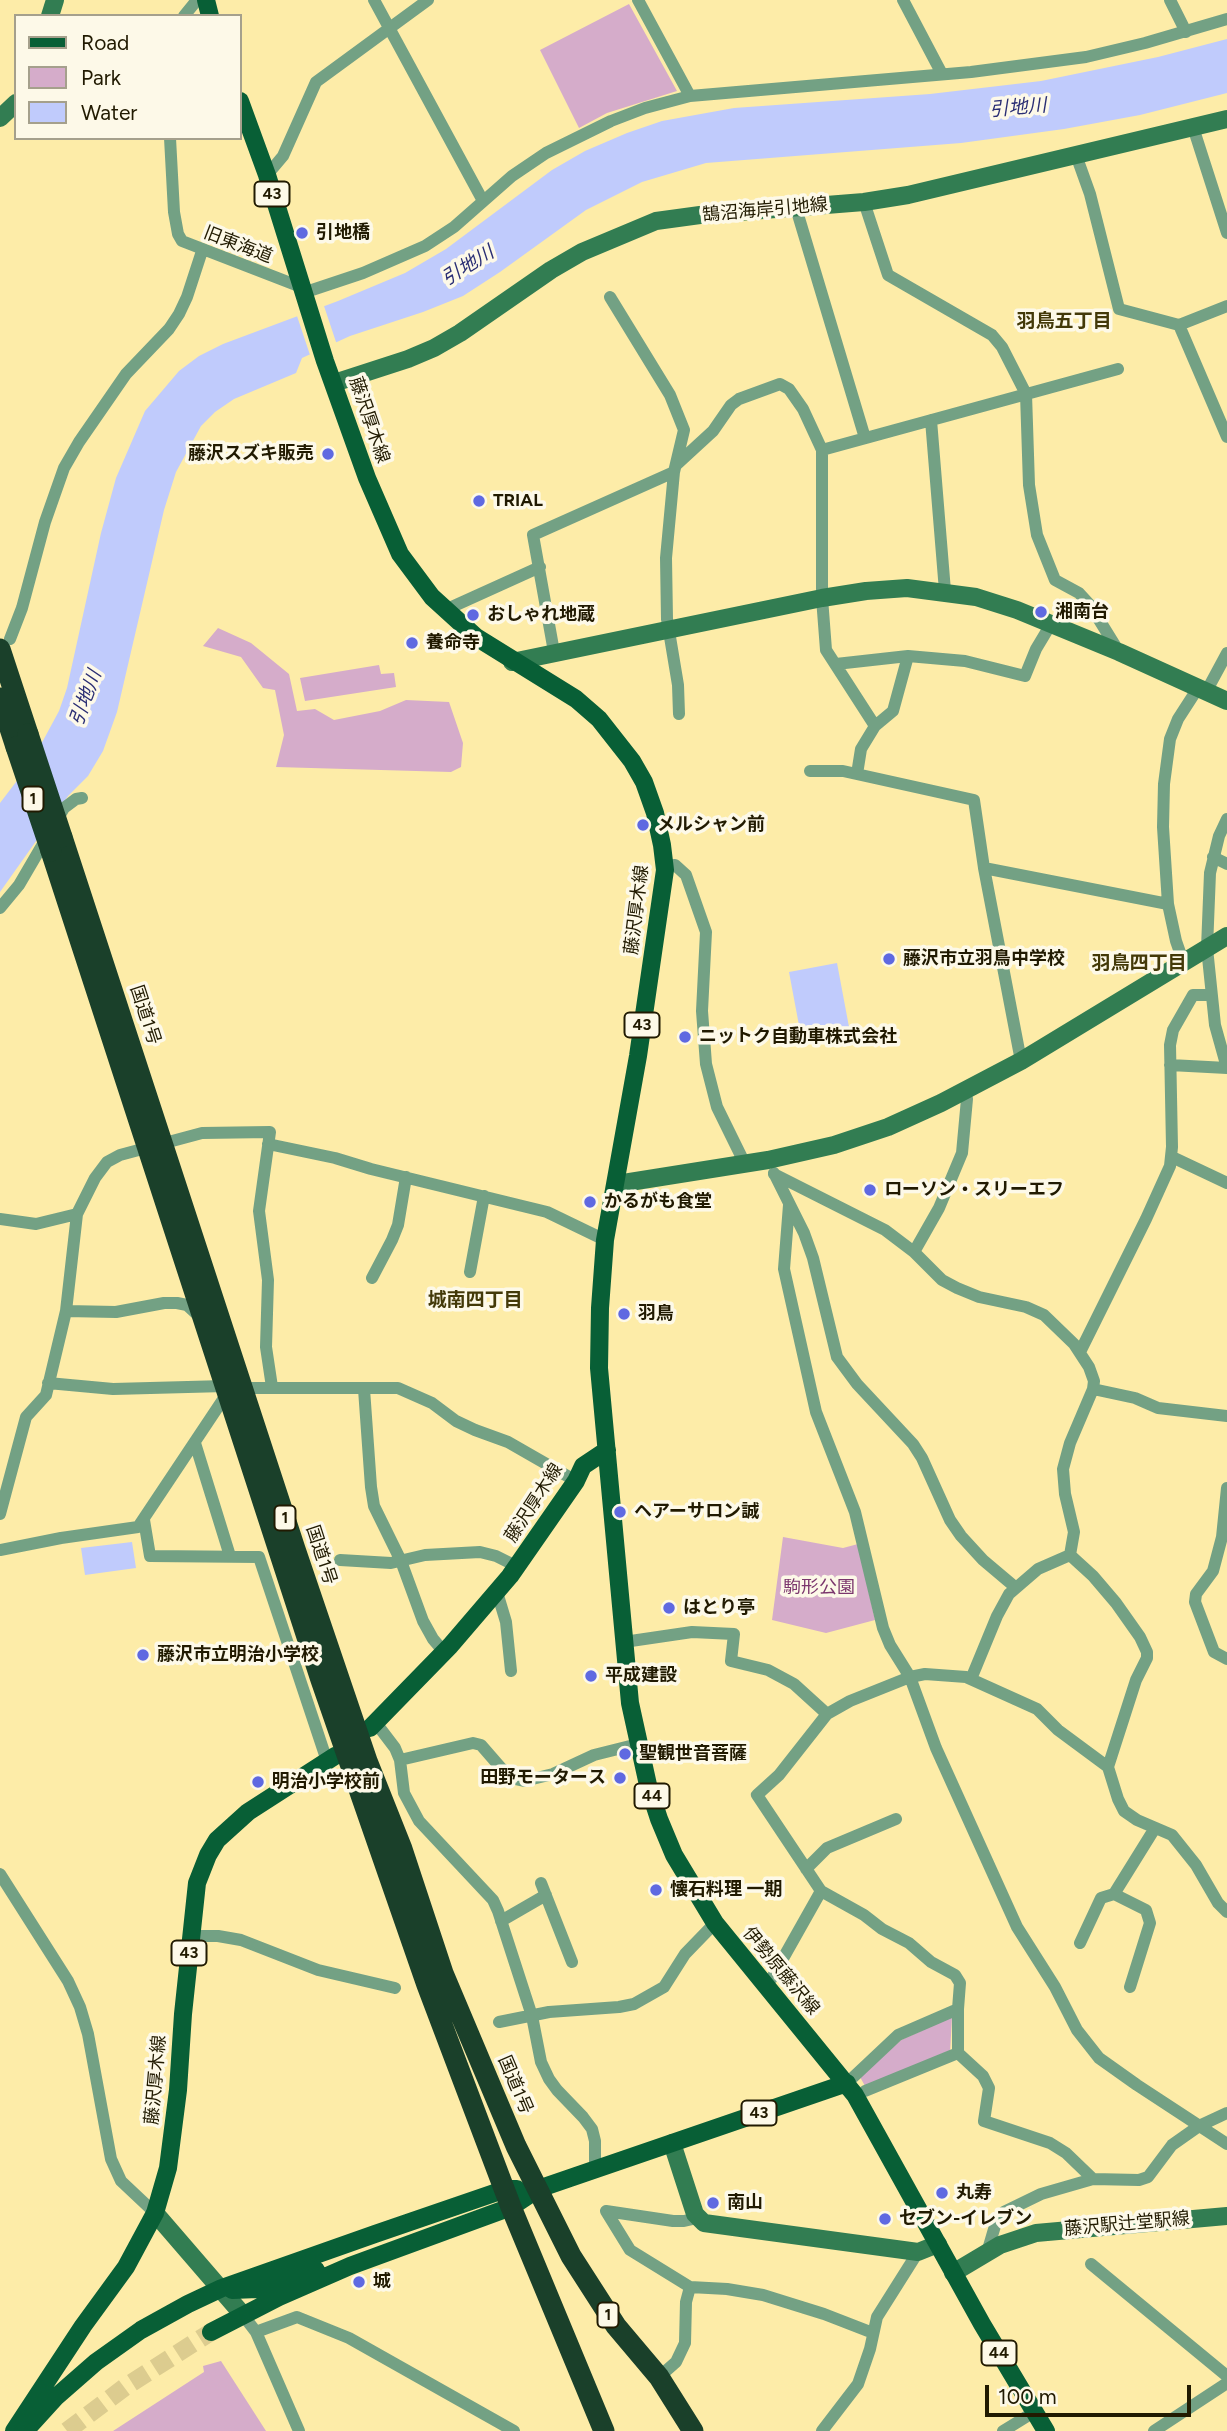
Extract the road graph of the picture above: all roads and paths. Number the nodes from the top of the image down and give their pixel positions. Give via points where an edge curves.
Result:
1 (197, 0) edge
2 (374, 0) edge
3 (428, 0) edge
4 (638, 0) edge
5 (903, 0) edge
6 (1170, 0) edge
7 (186, 14) edge
8 (1227, 19) edge
9 (390, 29) junction
10 (1186, 32) junction
11 (942, 74) junction
12 (690, 96) junction
13 (14, 105) edge
14 (242, 106) edge
15 (0, 118) edge
16 (1227, 118) edge
17 (1194, 127) junction
18 (170, 140) edge
19 (1076, 155) junction
20 (267, 175) junction
21 (483, 201) junction
22 (864, 202) junction
23 (796, 208) junction
24 (1223, 208) edge
25 (1227, 233) edge
26 (202, 251) junction
27 (304, 295) junction
28 (610, 297) dead end
29 (1227, 306) edge
30 (1179, 325) junction
31 (1118, 369) dead end
32 (334, 383) junction
33 (1026, 394) junction
34 (931, 420) junction
35 (1227, 437) edge
36 (865, 438) junction
37 (822, 450) junction
38 (675, 468) junction
39 (540, 567) junction
40 (945, 591) junction
41 (822, 598) junction
42 (445, 610) junction
43 (1051, 624) junction
44 (668, 630) junction
45 (5, 644) edge
46 (554, 652) junction
47 (1119, 652) junction
48 (1227, 653) edge
49 (908, 656) junction
50 (512, 662) junction
51 (836, 664) junction
52 (1202, 690) junction
53 (0, 698) edge
54 (1227, 701) edge
55 (679, 714) dead end
56 (875, 726) junction
57 (22, 741) junction
58 (810, 771) dead end
59 (857, 774) junction
60 (82, 798) dead end
61 (1227, 819) edge
62 (1213, 857) junction
63 (1227, 864) edge
64 (665, 866) junction
65 (984, 868) junction
66 (1168, 904) junction
67 (0, 908) edge
68 (1227, 936) edge
69 (1207, 948) junction
70 (1183, 961) junction
71 (1210, 995) junction
72 (1021, 1060) junction
73 (1170, 1065) junction
74 (1227, 1068) edge
75 (963, 1091) junction
76 (156, 1144) junction
77 (268, 1144) junction
78 (1172, 1157) junction
79 (745, 1164) junction
80 (771, 1167) junction
81 (406, 1177) junction
82 (1227, 1183) edge
83 (617, 1184) junction
84 (484, 1196) junction
85 (789, 1205) junction
86 (77, 1214) junction
87 (0, 1219) edge
88 (605, 1240) junction
89 (914, 1252) junction
90 (188, 1269) junction
91 (470, 1272) dead end
92 (372, 1278) dead end
93 (164, 1303) junction
94 (66, 1311) junction
95 (206, 1324) junction
96 (1080, 1352) junction
97 (48, 1383) junction
98 (272, 1387) junction
99 (232, 1389) junction
100 (365, 1389) junction
101 (1093, 1389) junction
102 (1227, 1416) edge
103 (195, 1443) junction
104 (607, 1450) junction
105 (576, 1480) junction
106 (1227, 1488) edge
107 (0, 1514) edge
108 (144, 1520) junction
109 (0, 1550) edge
110 (1070, 1555) junction
111 (230, 1556) junction
112 (340, 1560) dead end
113 (401, 1561) junction
114 (518, 1567) junction
115 (1015, 1587) junction
116 (497, 1592) junction
117 (624, 1642) junction
118 (444, 1652) junction
119 (1227, 1659) edge
120 (511, 1671) dead end
121 (909, 1677) junction
122 (971, 1679) junction
123 (827, 1714) junction
124 (373, 1726) joint
125 (638, 1744) junction
126 (331, 1758) joint
127 (400, 1760) junction
128 (1108, 1767) junction
129 (896, 1819) dead end
130 (1155, 1828) junction
131 (806, 1869) junction
132 (0, 1874) edge
133 (821, 1891) junction
134 (1114, 1894) junction
135 (1227, 1912) edge
136 (501, 1921) junction
137 (715, 1923) junction
138 (190, 1936) junction
139 (1080, 1942) dead end
140 (572, 1962) dead end
141 (762, 1983) junction
142 (1130, 1987) dead end
143 (395, 1988) dead end
144 (958, 2009) junction
145 (532, 2016) junction
146 (499, 2022) dead end
147 (958, 2053) junction
148 (847, 2083) junction
149 (865, 2091) dead end
150 (1227, 2113) edge
151 (1199, 2126) junction
152 (672, 2143) junction
153 (1227, 2144) edge
154 (595, 2168) junction
155 (1093, 2179) junction
156 (538, 2189) junction
157 (508, 2198) junction
158 (156, 2213) junction
159 (1227, 2216) edge
160 (696, 2218) junction
161 (938, 2244) junction
162 (394, 2249) junction
163 (918, 2252) junction
164 (987, 2253) junction
165 (1091, 2264) dead end
166 (953, 2273) junction
167 (690, 2287) junction
168 (222, 2288) junction
169 (243, 2315) junction
170 (212, 2332) tunnel mouth
171 (256, 2332) junction
172 (873, 2333) junction
173 (1227, 2376) edge
174 (659, 2377) junction
175 (1227, 2383) edge
176 (1034, 2412) junction
177 (14, 2431) edge
178 (25, 2431) edge
179 (299, 2431) edge
180 (514, 2431) edge
181 (604, 2431) edge
182 (693, 2431) edge
183 (822, 2431) edge
184 (1003, 2431) edge
185 (1046, 2431) edge
186 (1154, 2431) edge

1 - 7 street
2 - 9 street
3 - 9 street
4 - 12 street
5 - 11 street
6 - 10 street
8 - 10 street
9 - 20 street via 316,82 283,156
9 - 21 street
10 - 11 street via 1086,57
11 - 12 street
12 - 21 street via 645,108 556,148
13 - 15 street
14 - 20 main road, 藤沢厚木線 / 43
16 - 17 street, 鵠沼海岸引地線
17 - 19 street, 鵠沼海岸引地線
17 - 24 street
18 - 26 street, 旧東海道 via 178,234
19 - 22 street, 鵠沼海岸引地線
19 - 30 street via 1119,309
20 - 27 main road, 藤沢厚木線 / 43
21 - 27 street via 425,246
22 - 23 street, 鵠沼海岸引地線
22 - 33 street via 888,275 992,335
23 - 32 street, 鵠沼海岸引地線 via 656,221 551,270 433,348
23 - 36 street
24 - 25 street
26 - 27 street, 旧東海道
26 - 45 street via 179,314 126,374 64,468 44,522 22,608
27 - 32 main road, 藤沢厚木線 / 43
28 - 38 street via 670,395 683,425
29 - 30 street
30 - 35 street
31 - 33 street
32 - 42 main road, 藤沢厚木線 / 43 via 400,554
33 - 34 street
33 - 47 street via 1028,485 1037,535 1055,580 1079,593
34 - 36 street
34 - 40 street
36 - 37 street
37 - 38 street via 803,409 789,388 780,384 734,402
37 - 41 street
38 - 39 street via 533,535
38 - 44 street via 666,558
39 - 42 street
39 - 46 street
40 - 41 street via 907,588
40 - 43 street
41 - 44 street
41 - 51 street via 826,650
42 - 50 main road, 藤沢厚木線 / 43
43 - 47 street
43 - 49 street via 1025,676 965,661
44 - 46 street
44 - 55 street
45 - 57 highway, 国道1号 / 1
46 - 50 street
47 - 52 street
48 - 52 street
49 - 51 street
49 - 56 street via 893,711
50 - 64 main road, 藤沢厚木線 / 43 via 576,699 616,739 644,782
51 - 56 street
52 - 54 street
52 - 66 street via 1178,719 1166,760 1163,827
53 - 57 highway, 国道1号 / 1
56 - 59 street via 860,749
57 - 76 highway, 国道1号 / 1, bridge
58 - 59 street
59 - 65 street via 974,800
60 - 67 street via 64,808 19,885
61 - 62 street
62 - 63 street
62 - 69 street
64 - 79 street via 675,865 686,875 706,932 702,1011 706,1064 718,1107
64 - 83 main road, 藤沢厚木線 / 43
65 - 66 street
65 - 72 street
66 - 70 street
68 - 69 street
69 - 70 street
69 - 71 street
70 - 72 street
71 - 73 street via 1193,995 1182,1012 1173,1030
71 - 74 street
72 - 75 street
73 - 74 street
73 - 78 street
75 - 80 street via 888,1128
75 - 89 street via 967,1100 962,1153
76 - 77 street via 202,1133 270,1132
76 - 86 street via 107,1162
76 - 90 highway, 国道1号 / 1
76 - 99 highway, 国道1号 / 1
77 - 81 street
77 - 98 street via 259,1211 268,1280 266,1347
78 - 82 street
78 - 96 street
79 - 80 street
79 - 83 street
80 - 85 street
80 - 89 street via 885,1230
81 - 84 street
81 - 92 street via 395,1233
83 - 88 main road, 藤沢厚木線 / 43
84 - 88 street via 547,1212
84 - 91 street
85 - 115 street via 813,1258 837,1357 913,1444 961,1536
85 - 121 street via 784,1269 816,1412 855,1512 883,1628
86 - 87 street via 36,1224
86 - 94 street
88 - 104 main road, 藤沢厚木線 / 43 via 599,1368
89 - 96 street via 957,1288 1044,1315
90 - 93 street via 182,1288
90 - 95 highway, 国道1号 / 1
93 - 94 street via 116,1312
93 - 95 street via 187,1305
94 - 97 street
95 - 99 highway, 国道1号 / 1
96 - 101 street via 1089,1367
97 - 99 street via 113,1389
97 - 107 street via 46,1395 26,1417
98 - 99 street
98 - 100 street
99 - 103 street
99 - 156 highway, 国道1号 / 1 via 402,1849 443,1973
99 - 157 highway, 国道1号 / 1 via 321,1679 427,1985
100 - 105 street via 398,1388
100 - 113 street via 374,1506
101 - 102 street via 1158,1408
101 - 110 street via 1063,1469 1074,1532
103 - 108 street
103 - 111 street
104 - 105 main road, 藤沢厚木線 via 583,1466
104 - 117 main road, 伊勢原藤沢線 / 44
105 - 114 main road, 藤沢厚木線
106 - 119 street via 1213,1571 1195,1602 1214,1651
108 - 109 street via 138,1527
108 - 111 street via 150,1556
110 - 115 street via 1038,1569
110 - 128 street via 1116,1603 1147,1653
111 - 126 street via 260,1557
112 - 113 street
113 - 114 street via 480,1552
113 - 118 street via 424,1621
114 - 116 main road, 藤沢厚木線
115 - 122 street via 1003,1603
116 - 118 main road, 藤沢厚木線
116 - 120 street via 506,1622
117 - 123 street via 692,1632 734,1634 731,1661 768,1670 794,1684
117 - 125 main road, 伊勢原藤沢線 / 44
118 - 124 main road, 藤沢厚木線
121 - 122 street via 925,1674
121 - 123 street
121 - 151 street via 1017,1927 1077,2030 1112,2068
122 - 128 street via 1037,1709
123 - 131 street via 779,1775 757,1795
124 - 127 street via 395,1748
125 - 127 street via 524,1781 509,1775 487,1749 473,1743
125 - 137 main road, 伊勢原藤沢線 / 44 via 674,1855
126 - 138 main road, 藤沢厚木線 / 43 via 248,1812 217,1840 197,1883
127 - 136 street via 404,1793 419,1821 493,1900
128 - 130 street via 1124,1811
129 - 131 street via 827,1848
130 - 134 street
130 - 135 street via 1172,1836
131 - 133 street
132 - 158 street via 80,2007 111,2160 121,2181
133 - 141 street via 772,1978
133 - 144 street via 955,1975 960,1983
134 - 139 street via 1101,1898
134 - 142 street via 1146,1910 1150,1923
136 - 140 street via 544,1889
136 - 145 street
137 - 141 main road, 伊勢原藤沢線 / 44
137 - 145 street via 685,1954 664,1987 649,1997 619,2007
138 - 143 street via 241,1940 318,1970
138 - 158 main road, 藤沢厚木線 / 43 via 178,2090
141 - 148 main road, 伊勢原藤沢線 / 44
144 - 147 street
144 - 148 street via 898,2035
145 - 146 street
145 - 154 street via 548,2079 595,2136
147 - 149 street
147 - 155 street via 987,2081 984,2121 1050,2143
148 - 152 main road, 43
148 - 161 main road, 伊勢原藤沢線 / 44
150 - 151 street
151 - 153 street
151 - 155 street via 1172,2145 1148,2176 1139,2180
152 - 154 main road, 43
152 - 160 street
154 - 156 main road, 43
155 - 164 street via 1041,2194 1004,2212 997,2219
156 - 157 main road, 43
156 - 174 highway, 国道1号 / 1 via 590,2289
157 - 162 main road, 43
157 - 168 main road, 43
157 - 181 highway, 国道1号 / 1
158 - 168 street
158 - 177 main road, 藤沢厚木線 / 43 via 126,2267
159 - 164 street, 藤沢駅辻堂駅線 via 1048,2231 1012,2240
160 - 163 street via 704,2223
160 - 167 street via 673,2221 606,2211 629,2250
161 - 163 street
161 - 166 main road, 伊勢原藤沢線 / 44
162 - 168 main road via 258,2289
162 - 169 main road, 43
163 - 172 street via 884,2304
164 - 166 street, 藤沢駅辻堂駅線
165 - 173 street
166 - 176 main road, 伊勢原藤沢線 / 44
167 - 172 street via 763,2295
167 - 174 street via 685,2343 676,2362
168 - 169 street
168 - 178 main road, 43 via 117,2346 76,2378
169 - 170 main road, 43
169 - 171 street
171 - 179 street
171 - 180 street via 297,2317 349,2338
172 - 183 street via 858,2384
174 - 182 highway, 国道1号 / 1
175 - 186 street
176 - 184 street
176 - 185 main road, 伊勢原藤沢線 / 44

